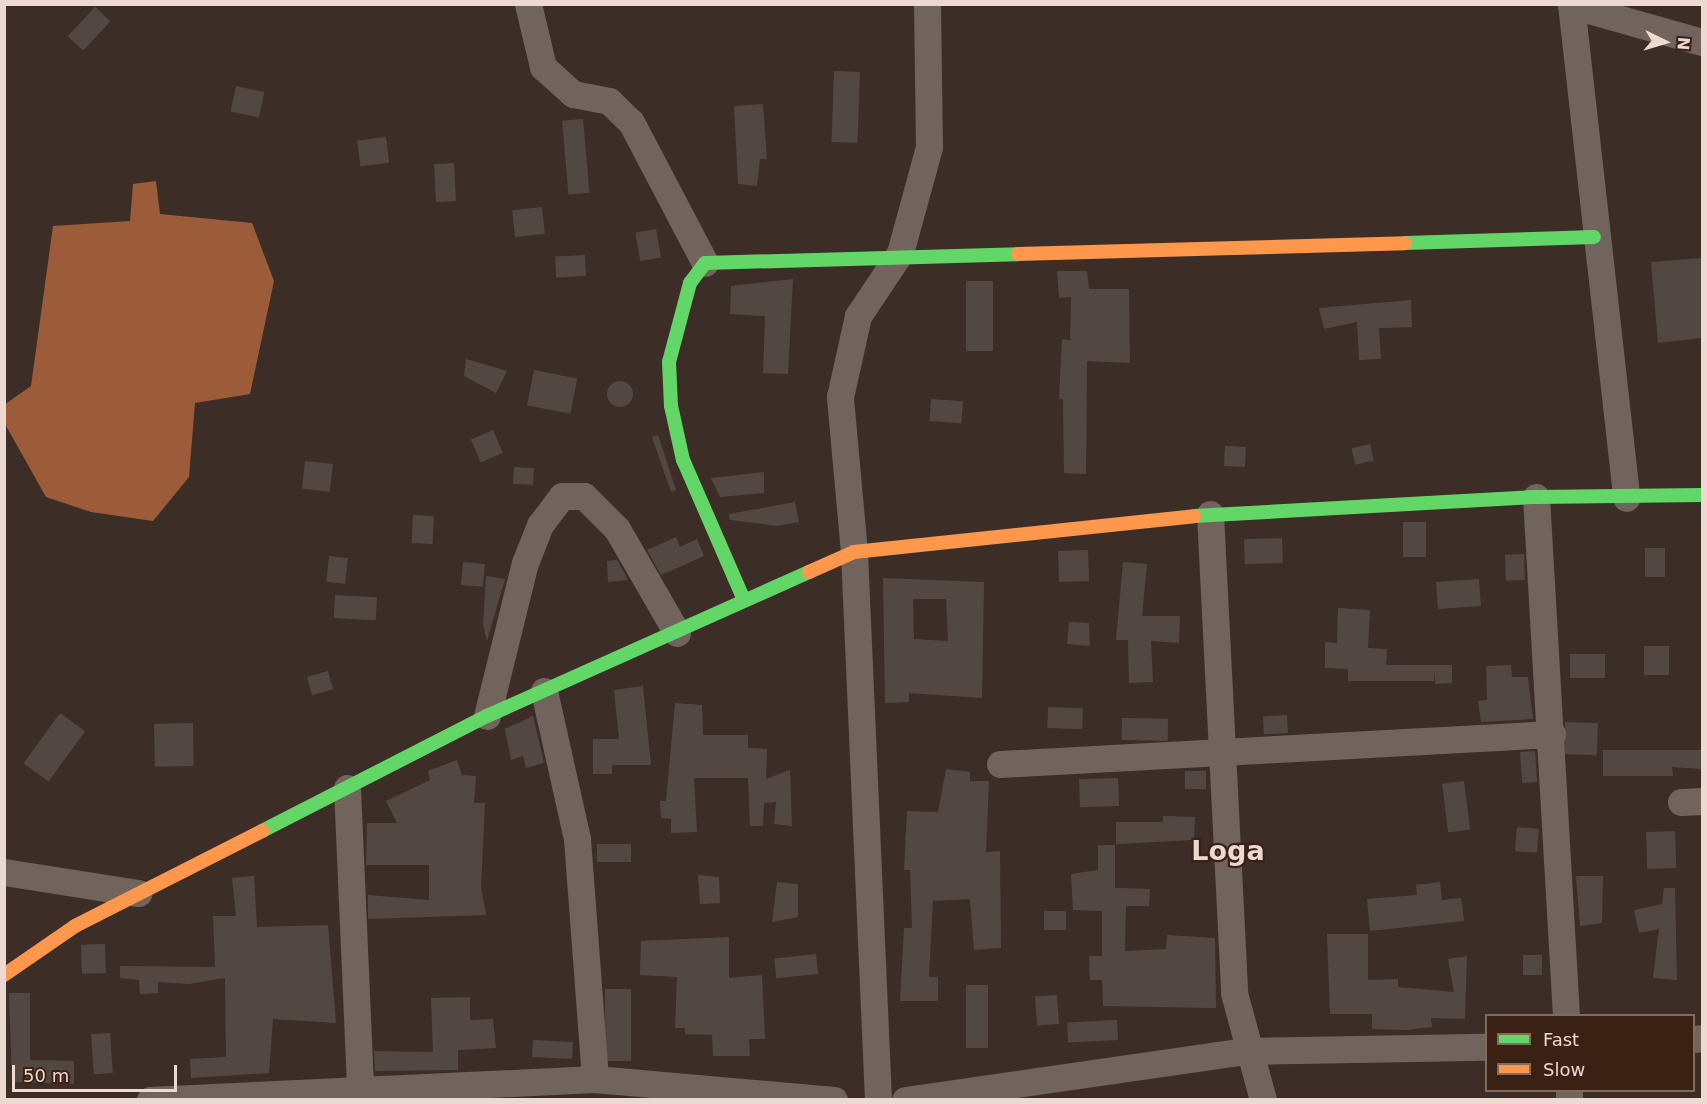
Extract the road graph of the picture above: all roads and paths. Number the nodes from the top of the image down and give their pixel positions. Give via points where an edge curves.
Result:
1 (528, 4) edge
2 (927, 4) edge
3 (1571, 5) edge
4 (1702, 42) edge
5 (1594, 237) junction
6 (900, 253) junction
7 (705, 263) junction
8 (1702, 495) edge
9 (1536, 497) junction
10 (1626, 498) junction
11 (1210, 514) junction
12 (854, 552) junction
13 (744, 600) junction
14 (677, 633) junction
15 (544, 691) junction
16 (487, 716) junction
17 (1552, 734) junction
18 (1223, 752) junction
19 (1000, 764) dead end
20 (346, 788) junction
21 (4, 872) edge
22 (138, 893) junction
23 (4, 975) edge
24 (1566, 1014) edge
25 (1485, 1047) edge
26 (1247, 1051) junction
27 (595, 1078) junction
28 (360, 1089) junction
29 (1048, 1089) edge
30 (463, 1092) edge
31 (210, 1097) edge
32 (150, 1100) edge
33 (834, 1100) edge
34 (878, 1100) edge
35 (905, 1100) edge
36 (1263, 1100) edge

1 - 7 street via 543,66 573,94 609,101 631,122
2 - 6 street via 928,147
3 - 4 street
3 - 5 street
5 - 6 main road
5 - 10 street
6 - 7 main road
6 - 12 street via 858,316 840,397
7 - 13 main road via 690,283 671,351 671,406 683,460
8 - 10 main road
9 - 10 main road
9 - 11 main road
9 - 17 street
11 - 12 main road
11 - 18 street
12 - 13 main road
12 - 34 street
13 - 14 main road
14 - 15 main road
14 - 16 street via 617,529 584,496 562,495 540,525 525,563
15 - 16 main road
15 - 27 street via 578,839
16 - 20 main road
17 - 18 street
17 - 24 street
18 - 19 street
18 - 26 street via 1234,993
20 - 22 main road
20 - 28 street
21 - 22 street
22 - 23 main road via 75,926
25 - 26 street
26 - 29 street
26 - 36 street
27 - 30 street
27 - 33 street
28 - 30 street
28 - 31 street
29 - 35 street
31 - 32 street

